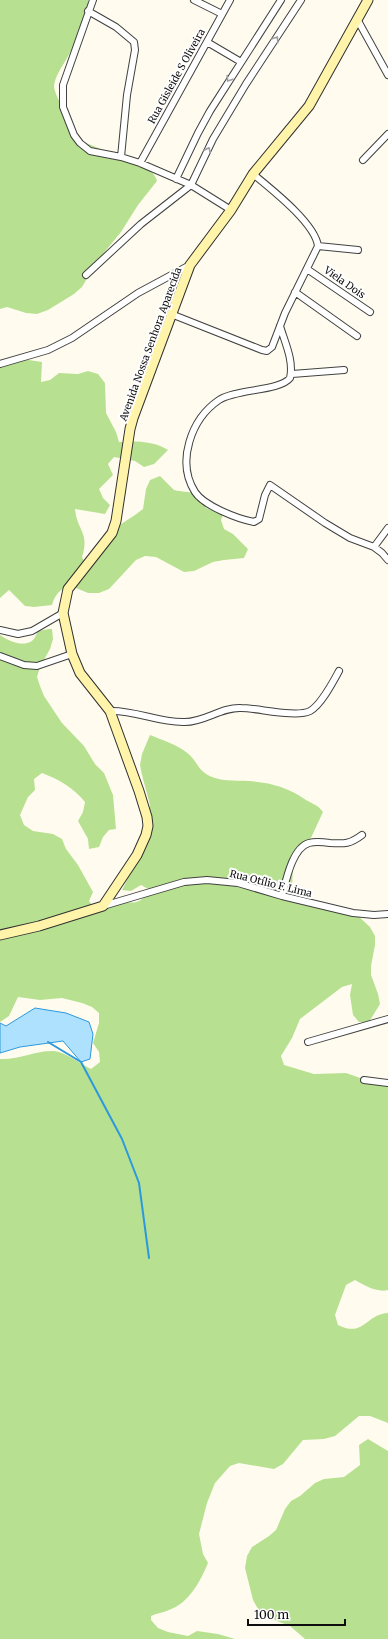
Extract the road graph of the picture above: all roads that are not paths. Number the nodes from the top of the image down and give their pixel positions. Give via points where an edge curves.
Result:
1 (93, 0) edge
2 (194, 0) edge
3 (230, 0) edge
4 (281, 0) edge
5 (301, 0) edge
6 (368, 0) edge
7 (88, 11) junction
8 (222, 14) junction
9 (358, 19) junction
10 (206, 42) junction
11 (241, 62) junction
12 (388, 75) edge
13 (388, 134) edge
14 (121, 157) junction
15 (363, 160) dead end
16 (140, 163) junction
17 (253, 174) junction
18 (176, 179) junction
19 (191, 185) junction
20 (231, 210) junction
21 (318, 246) junction
22 (358, 250) dead end
23 (190, 265) junction
24 (307, 268) junction
25 (86, 276) dead end
26 (295, 292) junction
27 (370, 312) dead end
28 (171, 314) junction
29 (280, 326) junction
30 (357, 336) dead end
31 (0, 364) edge
32 (344, 370) dead end
33 (292, 374) junction
34 (388, 528) edge
35 (374, 547) junction
36 (388, 560) edge
37 (63, 614) junction
38 (0, 630) edge
39 (72, 654) junction
40 (0, 656) edge
41 (339, 671) dead end
42 (110, 711) junction
43 (362, 835) dead end
44 (282, 896) junction
45 (103, 906) junction
46 (388, 914) edge
47 (0, 935) edge
48 (388, 1018) edge
49 (308, 1042) dead end
50 (364, 1080) dead end
51 (388, 1082) edge

1 - 7 street
2 - 8 street
3 - 8 street, Rua Gisleide S Oliveira
4 - 11 street
19 -> 5 street via 213,139
6 - 9 street, Avenida Nossa Senhora Aparecida
7 - 14 street via 116,27 134,42
7 - 14 street via 63,85 63,107 74,135 80,143 90,150
8 - 10 street, Rua Gisleide S Oliveira
9 - 12 street
9 - 17 street, Avenida Nossa Senhora Aparecida via 309,106
10 - 11 street
10 - 16 street, Rua Gisleide S Oliveira
11 -> 18 street via 198,132
13 - 15 street
14 - 16 street
16 - 18 street
17 - 20 street, Avenida Nossa Senhora Aparecida
17 - 21 street via 282,198 303,221 315,237
18 - 19 street
19 - 20 street
19 - 25 street via 141,224
20 - 23 street, Avenida Nossa Senhora Aparecida
21 - 22 street
21 - 24 street
23 - 28 street, Avenida Nossa Senhora Aparecida
23 - 31 street via 138,293 72,338 48,350
24 - 26 street
24 - 27 street, Viela Dois
26 - 29 street
26 - 30 street
28 - 29 street via 267,351 272,346
28 - 37 street, Avenida Nossa Senhora Aparecida via 130,429 112,533 68,589
29 - 33 street
32 - 33 street
33 - 35 street via 288,381 281,385 242,391 219,400 202,415 191,435 187,455 186,467 195,492 204,501 227,513 254,522 258,519 264,495 270,485 344,535
34 - 35 street
35 - 36 street
37 - 38 street via 32,631 18,634
37 - 39 street
39 - 40 street via 36,666 24,665
39 - 42 street via 80,673
41 - 42 street via 320,701 312,710 304,712 227,709 186,722
42 - 45 street via 139,791 148,826 137,855
43 - 44 street via 349,843 317,842 302,846 287,875
44 - 45 street, Rua Otílio F. Lima via 238,883 207,880 184,882
44 - 46 street, Rua Otílio F. Lima via 353,913
45 - 47 street via 40,926
48 - 49 street
50 - 51 street

